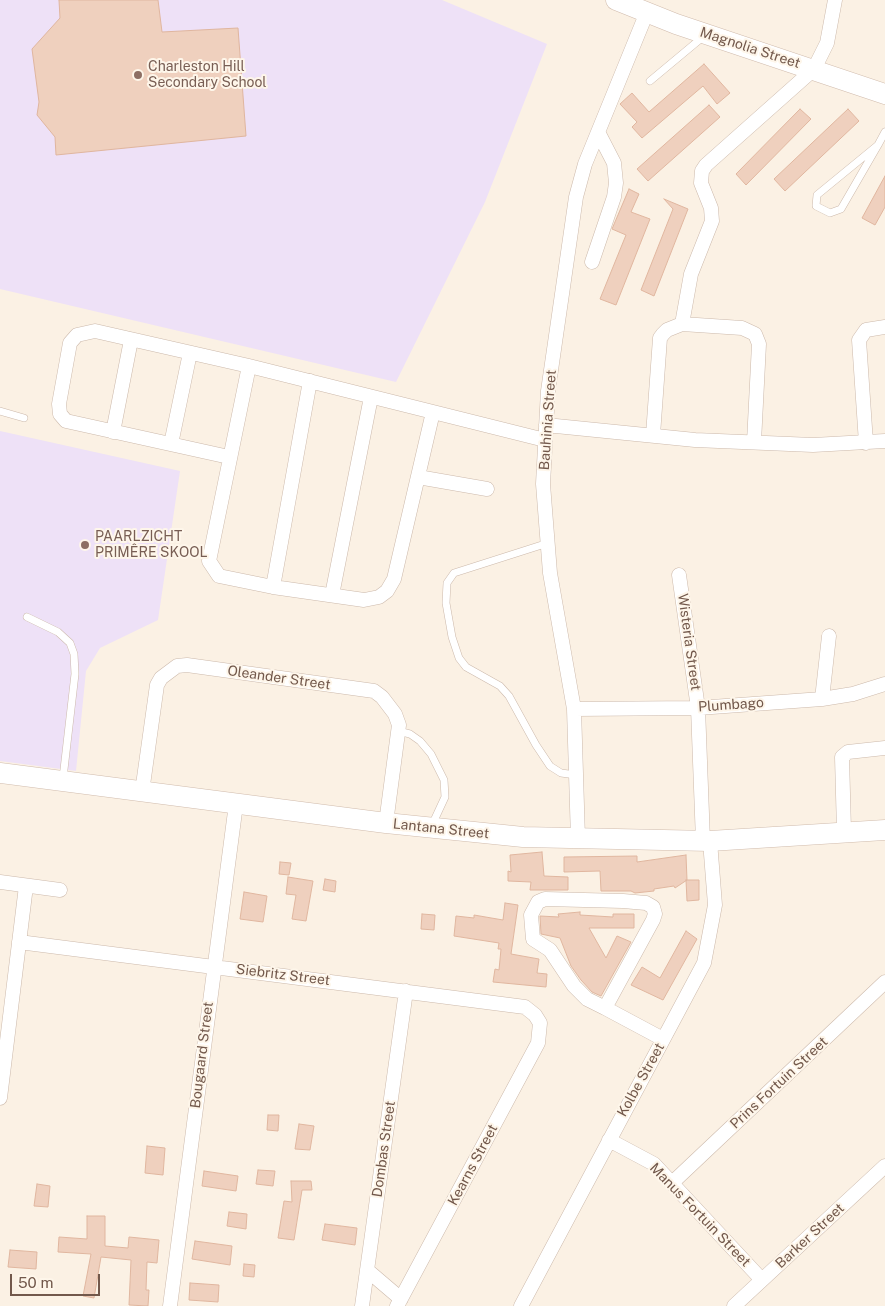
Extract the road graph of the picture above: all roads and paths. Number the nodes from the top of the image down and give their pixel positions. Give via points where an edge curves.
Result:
1 (616, 0) edge
2 (834, 0) edge
3 (647, 12) junction
4 (706, 34) junction
5 (814, 69) junction
6 (650, 81) dead end
7 (885, 94) edge
8 (598, 132) junction
9 (885, 132) edge
10 (878, 146) junction
11 (592, 262) dead end
12 (682, 324) junction
13 (885, 326) edge
14 (131, 340) junction
15 (190, 353) junction
16 (249, 366) junction
17 (310, 381) junction
18 (371, 396) junction
19 (0, 411) edge
20 (433, 412) junction
21 (24, 418) dead end
22 (546, 425) junction
23 (113, 432) junction
24 (653, 435) junction
25 (545, 440) junction
26 (754, 442) junction
27 (885, 442) edge
28 (866, 443) junction
29 (171, 444) junction
30 (229, 457) junction
31 (418, 478) junction
32 (487, 489) dead end
33 (548, 543) junction
34 (679, 576) dead end
35 (273, 587) junction
36 (332, 595) junction
37 (27, 617) dead end
38 (828, 636) dead end
39 (885, 684) edge
40 (822, 699) junction
41 (698, 708) junction
42 (574, 709) junction
43 (398, 732) junction
44 (885, 748) edge
45 (0, 773) edge
46 (576, 775) junction
47 (62, 781) junction
48 (142, 792) junction
49 (236, 804) junction
50 (386, 823) junction
51 (431, 828) junction
52 (885, 830) edge
53 (844, 831) junction
54 (578, 839) junction
55 (707, 841) junction
56 (0, 882) edge
57 (26, 886) junction
58 (60, 890) dead end
59 (19, 942) junction
60 (214, 966) junction
61 (885, 982) edge
62 (406, 991) junction
63 (605, 1008) junction
64 (540, 1023) joint
65 (664, 1039) junction
66 (0, 1098) edge
67 (609, 1140) junction
68 (885, 1166) edge
69 (672, 1183) junction
70 (367, 1270) junction
71 (762, 1280) junction
72 (399, 1303) edge
73 (170, 1306) edge
74 (362, 1306) edge
75 (521, 1306) edge
76 (734, 1306) edge

1 - 3 street, Magnolia Street
2 - 5 street via 826,43
3 - 4 street, Magnolia Street
3 - 8 street, Bauhinia Street
4 - 5 street, Magnolia Street
4 - 6 lane
5 - 7 street, Magnolia Street
5 - 12 street via 702,171 701,183 711,208 712,221 691,274
8 - 11 street via 614,163 616,183
8 - 22 street, Bauhinia Street via 576,197
9 - 10 lane
10 - 10 lane via 841,209 830,213 816,206 817,195
12 - 24 street via 667,330 660,338
12 - 26 street via 742,328 758,339
13 - 28 street via 866,330 860,340
14 - 15 street
14 - 23 street
14 - 23 street via 95,332 77,335 70,343 60,414 66,421
15 - 16 street
15 - 29 street
16 - 17 street
16 - 30 street
17 - 18 street
17 - 35 street
18 - 20 street
18 - 36 street
19 - 21 lane
20 - 25 street
20 - 31 street
22 - 24 street
22 - 25 street, Bauhinia Street
23 - 29 street
24 - 26 street
25 - 33 street, Bauhinia Street via 543,484
26 - 28 street
27 - 28 street
29 - 30 street
30 - 35 street via 209,561 218,576
31 - 32 street
31 - 36 street via 394,579 387,592 364,600
33 - 42 street, Bauhinia Street via 550,573
33 - 46 lane via 454,573 447,583 446,603 459,658 466,667 500,686 509,696 550,766 560,773
34 - 41 street, Wisteria Street
35 - 36 street
37 - 47 lane via 58,632 70,643 74,654 75,674
38 - 40 street
39 - 40 street, Plumbago
40 - 41 street, Plumbago
41 - 42 street, Plumbago
41 - 55 street, Wisteria Street
42 - 46 street, Bauhinia Street
43 - 48 street, Oleander Street via 395,714 374,691 177,666 157,685
43 - 50 street, Oleander Street
43 - 51 lane via 410,734 420,741 432,754 444,780 445,796
44 - 53 street via 848,752 842,756
45 - 47 street, Lantana Street
46 - 54 street, Bauhinia Street
47 - 48 street, Lantana Street
48 - 49 street, Lantana Street
49 - 50 street, Lantana Street
49 - 60 street, Bougaard Street
50 - 51 street, Lantana Street
51 - 54 street, Lantana Street
52 - 53 street, Lantana Street
53 - 55 street, Lantana Street
54 - 55 street, Lantana Street
55 - 65 street, Kolbe Street via 715,905 711,936 704,963
56 - 57 street
57 - 58 street
57 - 59 street
59 - 60 street, Siebritz Street
59 - 66 street
60 - 62 street, Siebritz Street
60 - 73 street, Bougaard Street
61 - 69 street, Prins Fortuin Street
62 - 64 street, Siebritz Street via 524,1007
62 - 70 street, Dombas Street
63 - 63 street via 574,986 550,950 533,939 531,915 538,902 545,899 623,901 646,903 653,907 653,920
63 - 65 street
64 - 72 street, Kearns Street via 538,1043
65 - 67 street, Kolbe Street
67 - 69 street, Manus Fortuin Street via 654,1164
67 - 75 street, Kolbe Street
68 - 71 street, Barker Street
69 - 71 street, Manus Fortuin Street
70 - 72 street
70 - 74 street, Dombas Street
71 - 76 street, Barker Street

